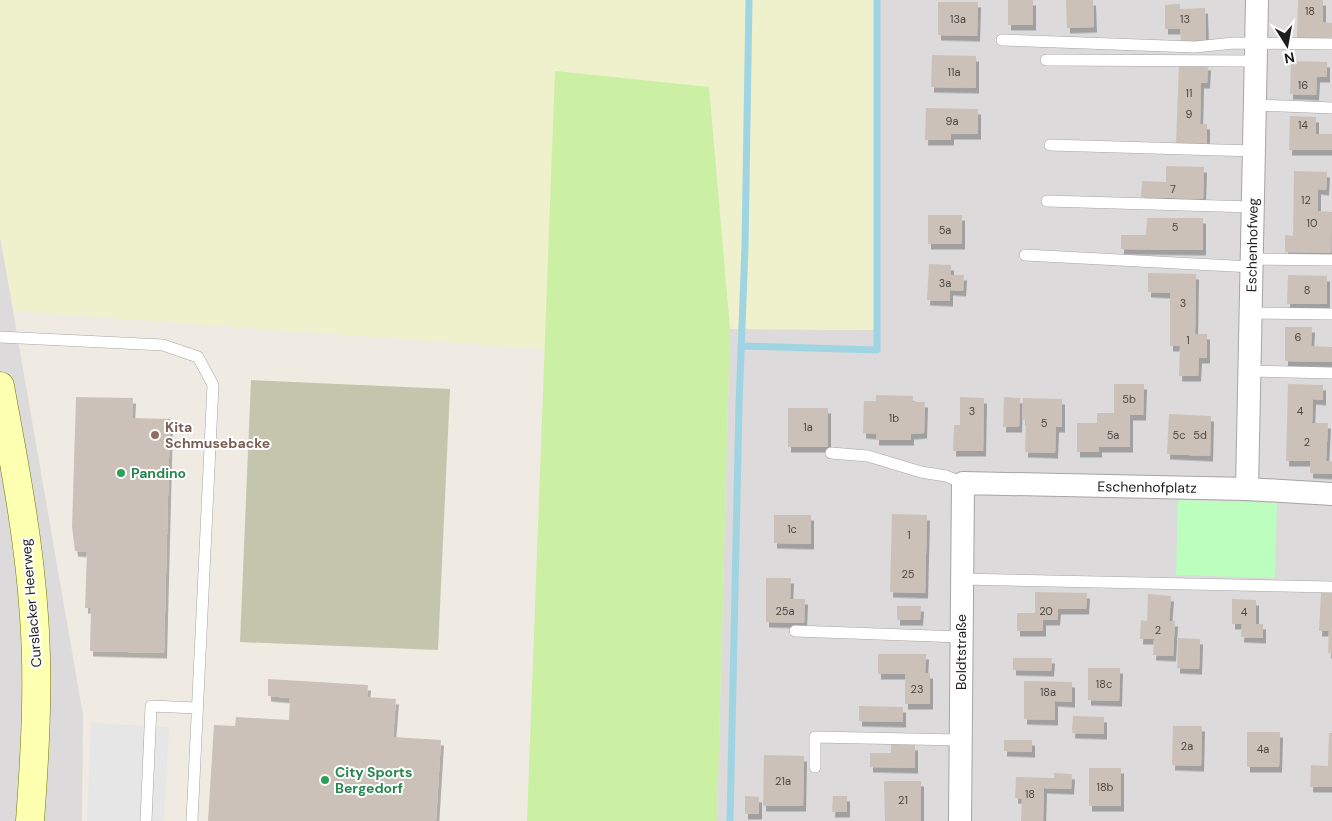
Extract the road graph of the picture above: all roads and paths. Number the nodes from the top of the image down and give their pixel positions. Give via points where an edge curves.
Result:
1 (1257, 0) edge
2 (1002, 40) dead end
3 (1332, 44) edge
4 (1256, 52) junction
5 (1046, 60) dead end
6 (1255, 105) junction
7 (1332, 108) edge
8 (1050, 146) dead end
9 (1254, 150) junction
10 (1047, 201) dead end
11 (1253, 207) junction
12 (1025, 254) dead end
13 (1332, 260) edge
14 (1252, 263) junction
15 (1251, 313) junction
16 (1332, 314) edge
17 (0, 337) edge
18 (1249, 371) junction
19 (1332, 373) edge
20 (0, 386) edge
21 (831, 454) dead end
22 (963, 483) junction
23 (1247, 489) junction
24 (1332, 494) edge
25 (961, 579) junction
26 (1332, 587) edge
27 (795, 631) dead end
28 (961, 637) junction
29 (198, 708) junction
30 (960, 740) junction
31 (815, 767) dead end
32 (30, 821) edge
33 (146, 821) edge
34 (192, 821) edge
35 (960, 821) edge

1 - 4 street, Eschenhofweg
2 - 4 lane
3 - 4 lane
4 - 5 lane
4 - 6 street, Eschenhofweg
6 - 7 lane
6 - 9 street, Eschenhofweg
8 - 9 lane
9 - 11 street, Eschenhofweg
10 - 11 lane
11 - 14 street, Eschenhofweg
12 - 14 lane
13 - 14 lane
14 - 15 street, Eschenhofweg
15 - 16 lane
15 - 18 street, Eschenhofweg
17 - 29 lane via 164,344 198,357 213,385
18 - 19 lane
18 - 23 street, Eschenhofweg
20 - 32 main road, Curslacker Heerweg via 25,536 34,614 37,675
21 - 22 lane via 868,456
22 - 23 street, Eschenhofplatz
22 - 25 street, Boldtstraße
23 - 24 street, Eschenhofplatz
25 - 26 lane
25 - 28 street, Boldtstraße
27 - 28 lane
28 - 30 street, Boldtstraße
29 - 33 lane via 151,706
29 - 34 lane
30 - 31 lane via 815,737
30 - 35 street, Boldtstraße

